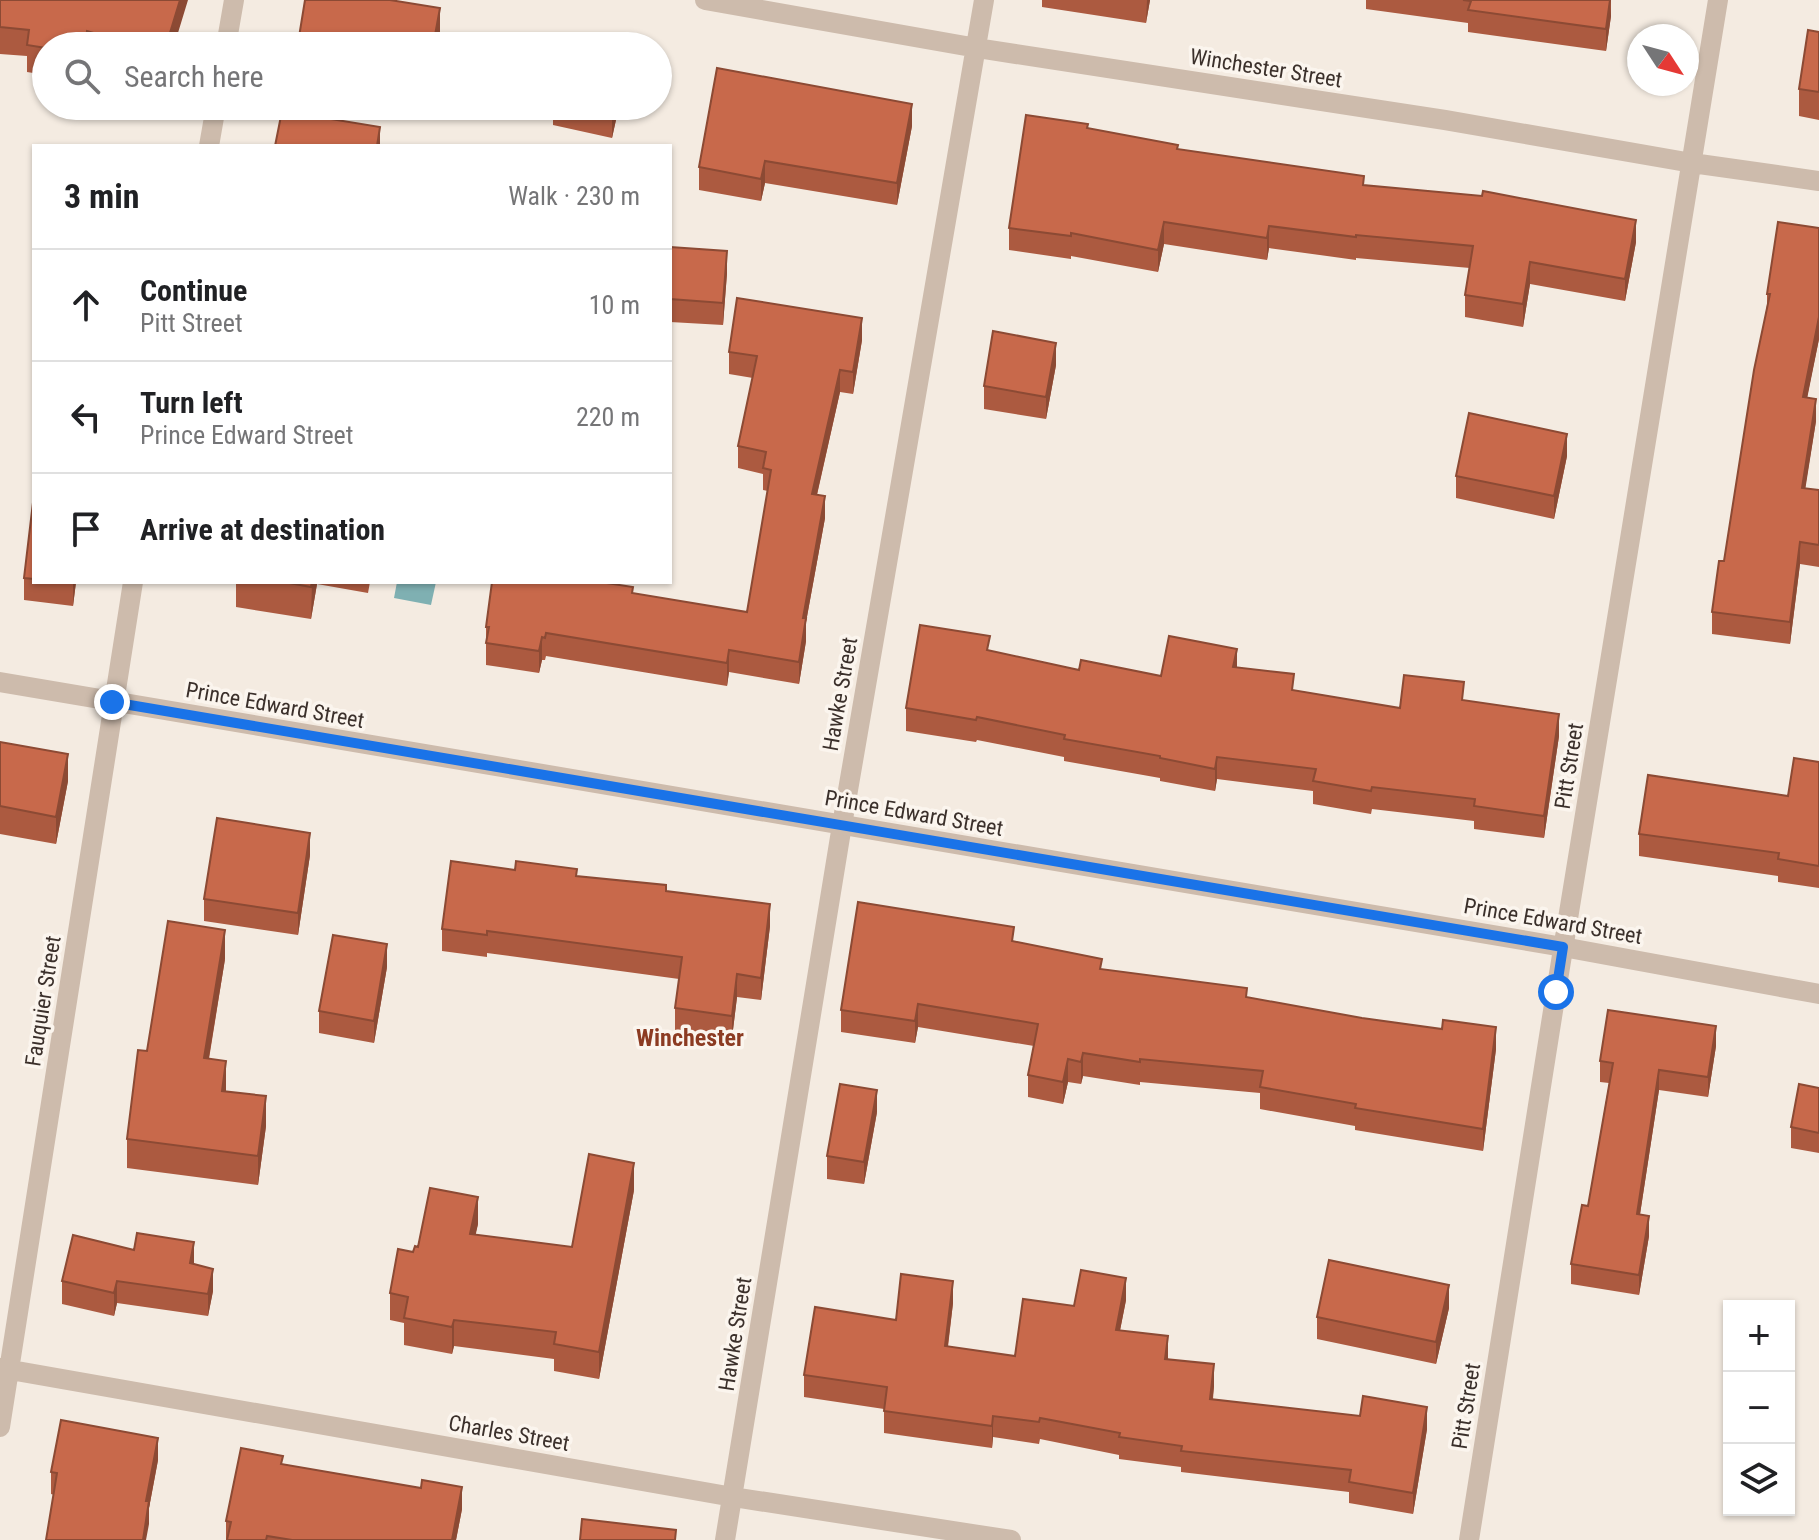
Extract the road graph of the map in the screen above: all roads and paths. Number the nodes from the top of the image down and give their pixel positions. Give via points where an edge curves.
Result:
1 (234, 0) edge
2 (705, 0) edge
3 (984, 0) edge
4 (1718, 0) edge
5 (228, 32) edge
6 (977, 48) junction
7 (214, 120) edge
8 (209, 144) edge
9 (1692, 163) junction
10 (1819, 181) edge
11 (133, 584) edge
12 (0, 682) edge
13 (112, 702) junction
14 (842, 825) junction
15 (1563, 947) junction
16 (1819, 994) edge
17 (5, 1368) edge
18 (0, 1427) edge
19 (733, 1497) junction
20 (725, 1540) edge
21 (1011, 1540) edge
22 (1469, 1540) edge

1 - 5 street
2 - 6 street, Winchester Street
3 - 6 street, Hawke Street
4 - 9 street, Pitt Street
6 - 9 street, Winchester Street
6 - 14 street, Hawke Street
7 - 8 street
9 - 10 street, Winchester Street
9 - 15 street, Pitt Street
11 - 13 street, Fauquier Street
12 - 13 street, Prince Edward Street
13 - 14 street, Prince Edward Street
13 - 17 street, Fauquier Street
14 - 15 street, Prince Edward Street
14 - 19 street, Hawke Street
15 - 16 street, Prince Edward Street
15 - 22 street, Pitt Street
17 - 18 street, Fauquier Street
17 - 19 street, Charles Street
19 - 20 street, Hawke Street
19 - 21 street, Charles Street

